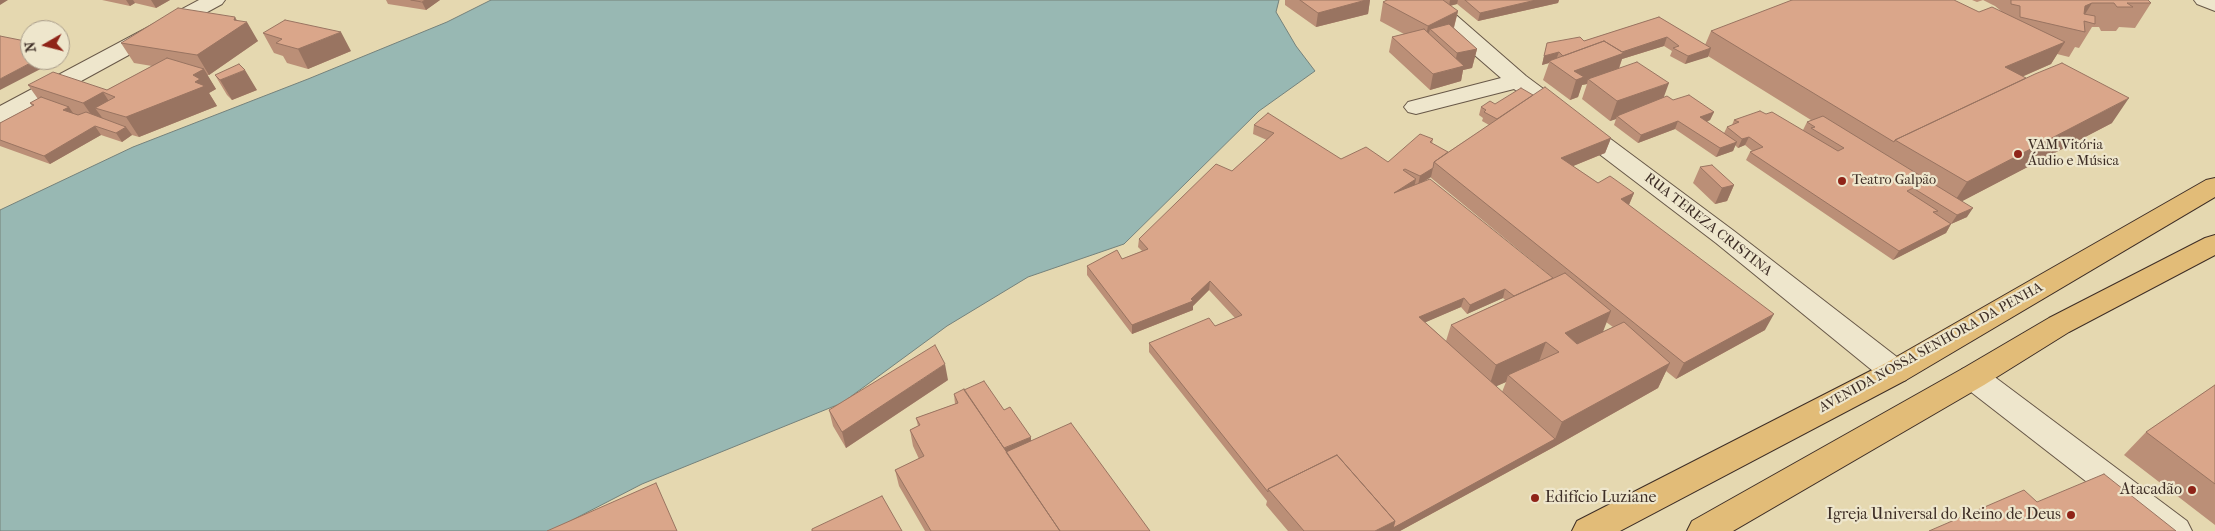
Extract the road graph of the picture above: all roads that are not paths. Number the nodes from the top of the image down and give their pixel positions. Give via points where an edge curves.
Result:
1 (215, 0) edge
2 (2204, 0) edge
3 (2215, 5) edge
4 (1448, 20) edge
5 (1518, 81) junction
6 (1416, 107) dead end
7 (0, 116) edge
8 (2215, 186) edge
9 (2215, 244) edge
10 (1895, 372) junction
11 (1973, 377) junction
12 (1589, 531) edge
13 (1704, 531) edge
14 (2175, 531) edge

1 - 7 street
2 - 3 street
4 - 5 street, RUA TEREZA CRISTINA
5 - 6 street
5 - 10 street, RUA TEREZA CRISTINA via 1725,237
8 - 10 main road, AVENIDA NOSSA SENHORA DA PENHA
9 - 11 main road via 2059,325
10 - 12 main road, AVENIDA NOSSA SENHORA DA PENHA
11 - 13 main road
11 - 14 street

